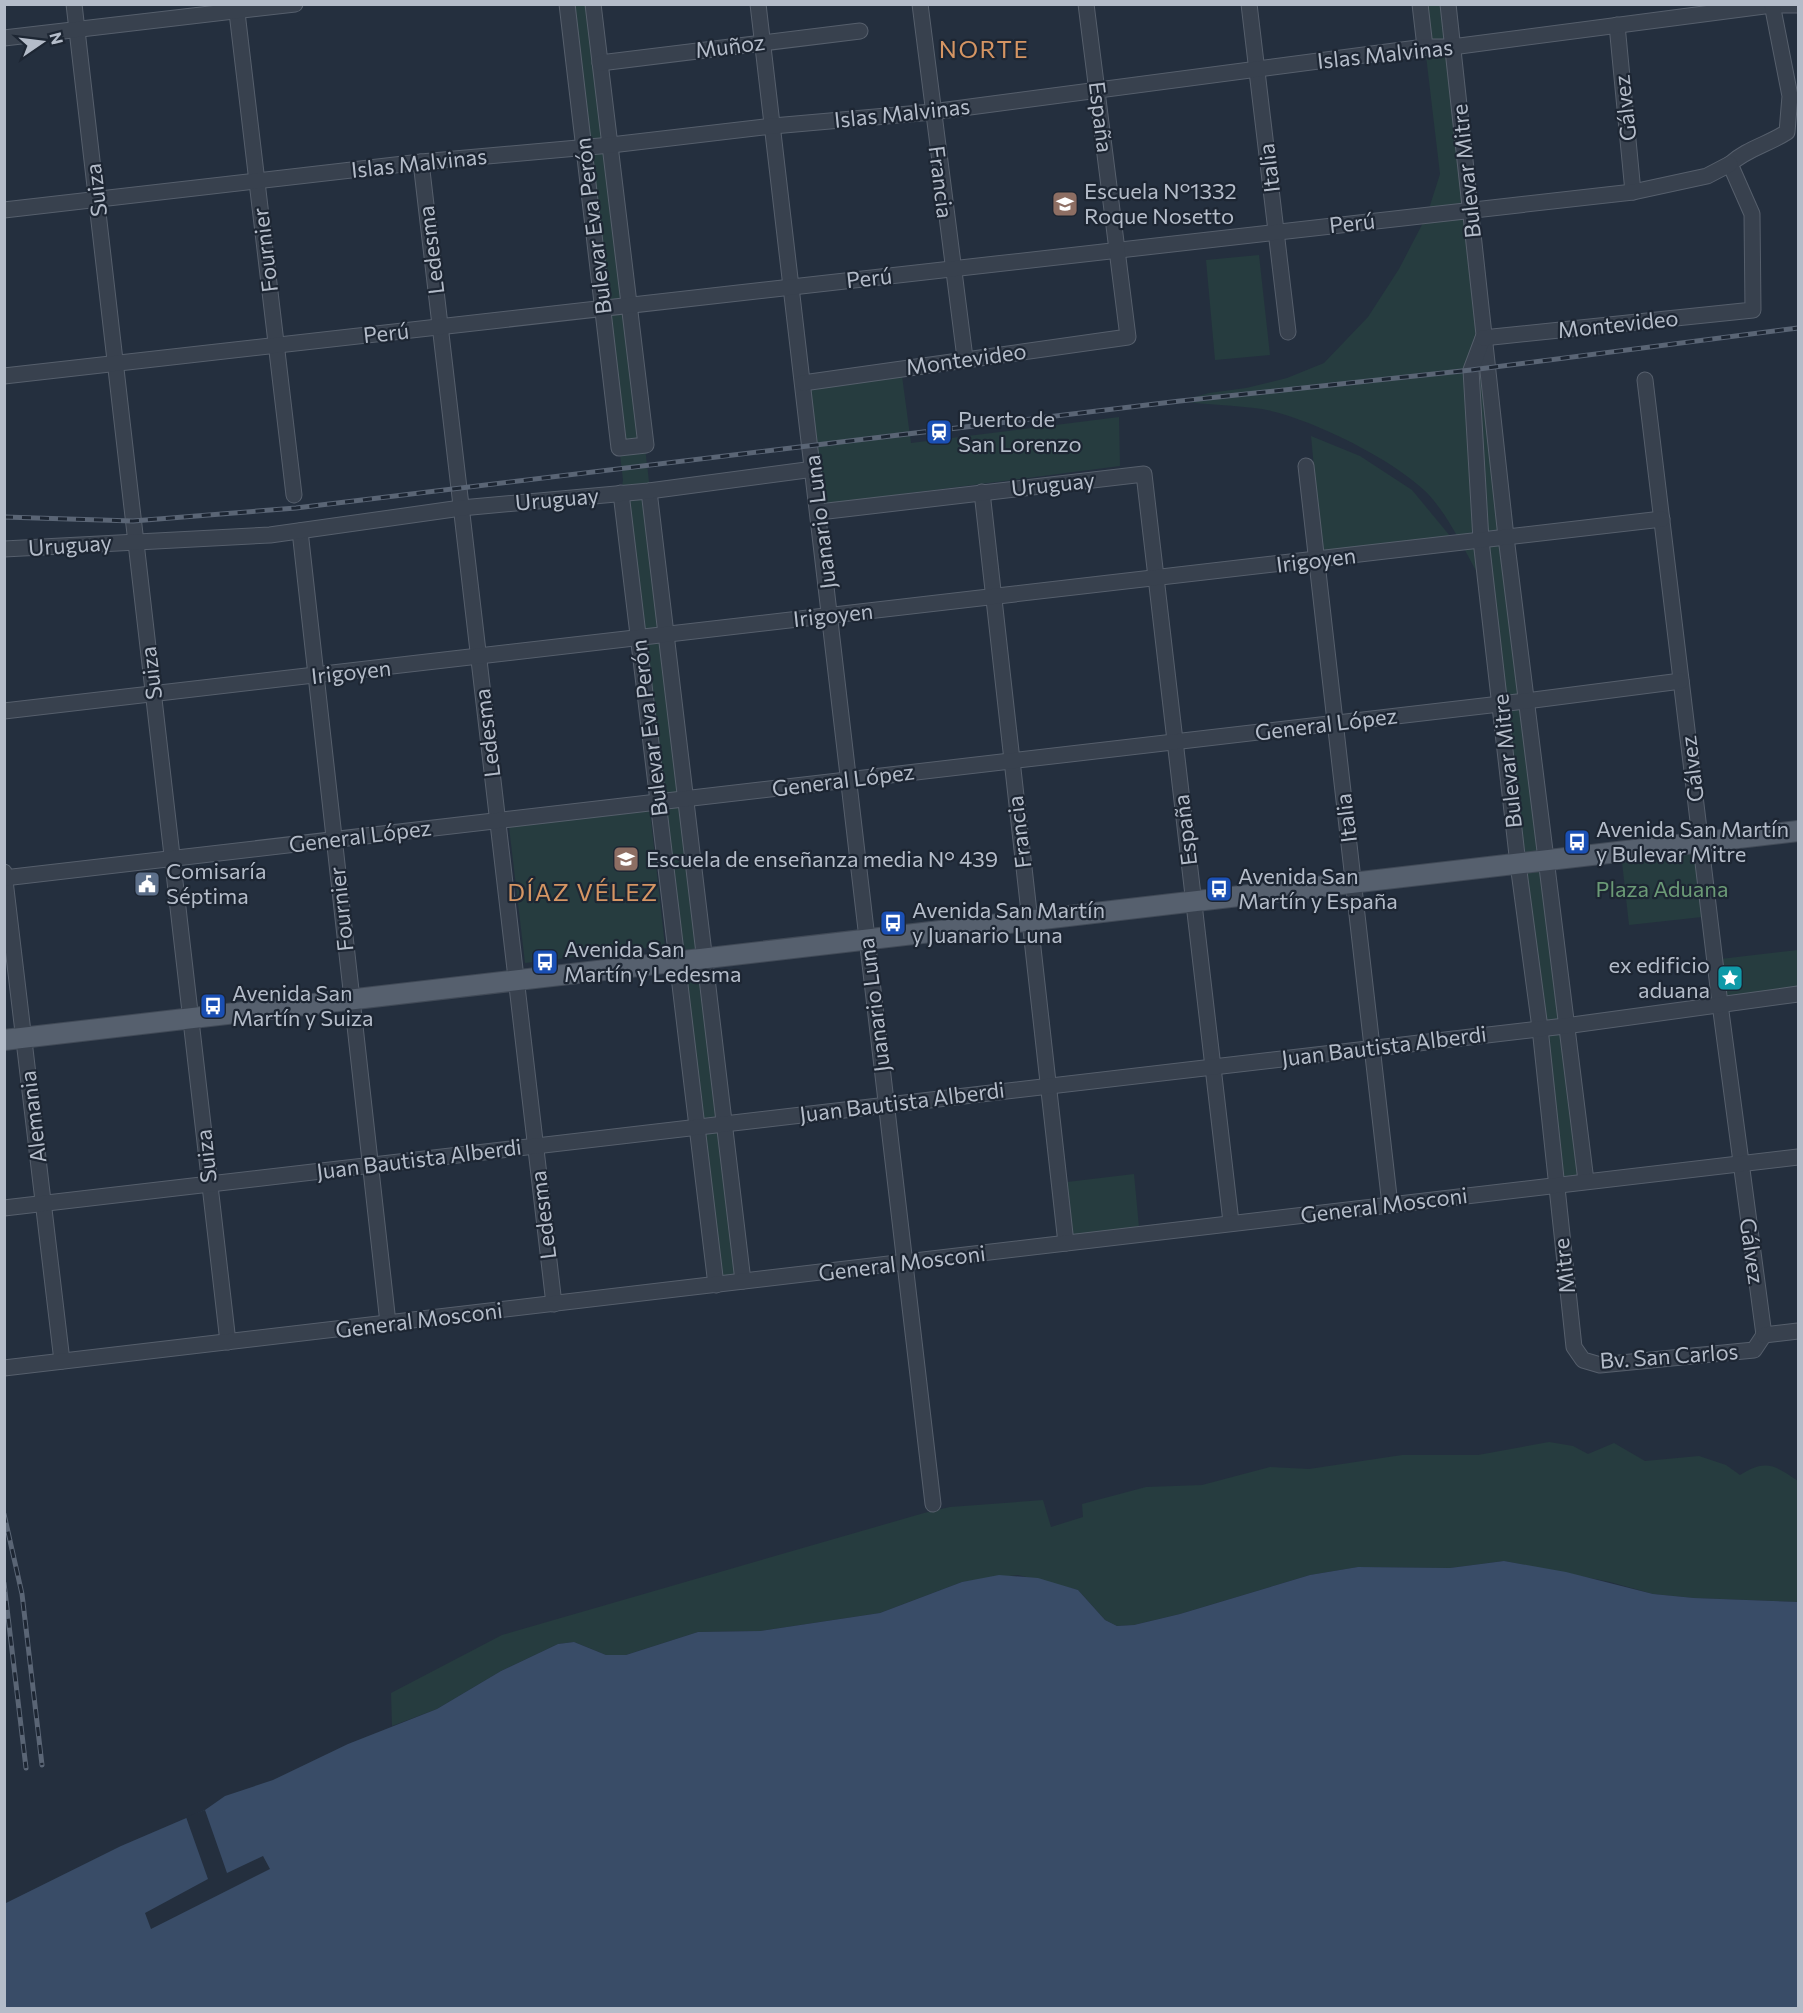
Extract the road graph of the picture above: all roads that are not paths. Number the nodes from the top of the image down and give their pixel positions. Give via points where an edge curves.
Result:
1 (74, 4) edge
2 (295, 4) edge
3 (567, 4) edge
4 (593, 4) edge
5 (758, 4) edge
6 (920, 4) edge
7 (1086, 4) edge
8 (1249, 4) edge
9 (1420, 4) edge
10 (1448, 4) edge
11 (1772, 5) edge
12 (1798, 6) edge
13 (237, 8) edge
14 (1617, 25) junction
15 (77, 30) junction
16 (860, 31) dead end
17 (4, 38) edge
18 (764, 42) junction
19 (1425, 47) junction
20 (1452, 47) junction
21 (600, 63) junction
22 (1257, 70) junction
23 (1798, 79) edge
24 (1097, 89) junction
25 (1790, 96) junction
26 (932, 112) junction
27 (773, 126) junction
28 (611, 145) junction
29 (584, 148) junction
30 (421, 162) junction
31 (1730, 164) junction
32 (257, 181) junction
33 (1633, 192) junction
34 (97, 200) junction
35 (4, 210) edge
36 (1472, 210) junction
37 (1276, 232) junction
38 (1118, 250) junction
39 (952, 269) junction
40 (792, 287) junction
41 (630, 306) junction
42 (603, 308) junction
43 (440, 327) junction
44 (1288, 332) dead end
45 (1128, 337) joint
46 (1483, 338) junction
47 (277, 345) junction
48 (965, 358) junction
49 (116, 364) junction
50 (4, 376) edge
51 (1645, 380) dead end
52 (803, 383) junction
53 (1306, 466) dead end
54 (814, 469) junction
55 (1144, 474) joint
56 (649, 491) junction
57 (982, 492) junction
58 (621, 493) junction
59 (294, 495) dead end
60 (461, 508) junction
61 (819, 512) junction
62 (1662, 519) junction
63 (300, 531) junction
64 (1506, 537) junction
65 (1481, 540) junction
66 (135, 541) junction
67 (4, 549) edge
68 (1317, 560) junction
69 (1156, 579) junction
70 (992, 597) junction
71 (830, 616) junction
72 (666, 633) junction
73 (638, 638) junction
74 (478, 658) junction
75 (315, 676) junction
76 (1681, 681) junction
77 (153, 694) junction
78 (1526, 701) junction
79 (1501, 703) junction
80 (4, 711) edge
81 (1336, 722) junction
82 (1175, 742) junction
83 (1011, 760) junction
84 (848, 779) junction
85 (686, 799) junction
86 (658, 801) junction
87 (497, 819) junction
88 (1798, 831) edge
89 (333, 840) junction
90 (1701, 842) junction
91 (172, 859) junction
92 (1546, 860) junction
93 (1518, 864) junction
94 (4, 872) edge
95 (5, 878) edge
96 (1354, 882) junction
97 (1194, 901) junction
98 (1029, 921) junction
99 (866, 940) junction
100 (705, 959) junction
101 (677, 963) junction
102 (516, 981) junction
103 (1798, 994) edge
104 (351, 1000) junction
105 (1720, 1004) junction
106 (191, 1018) junction
107 (1565, 1026) junction
108 (1540, 1028) junction
109 (14, 1039) edge
110 (1372, 1046) junction
111 (1213, 1066) junction
112 (1048, 1085) junction
113 (885, 1104) junction
114 (724, 1124) junction
115 (697, 1126) junction
116 (535, 1146) junction
117 (1798, 1157) edge
118 (1740, 1163) junction
119 (370, 1165) junction
120 (1586, 1181) junction
121 (209, 1184) junction
122 (1555, 1184) junction
123 (44, 1204) junction
124 (1390, 1205) junction
125 (4, 1208) edge
126 (1231, 1222) junction
127 (1066, 1244) junction
128 (904, 1262) junction
129 (743, 1281) junction
130 (716, 1285) junction
131 (554, 1304) junction
132 (388, 1323) junction
133 (1798, 1332) edge
134 (1764, 1335) junction
135 (228, 1342) junction
136 (1574, 1347) joint
137 (63, 1361) junction
138 (4, 1368) edge
139 (933, 1504) dead end

1 - 15 street, Suiza
2 - 13 street
3 - 29 street, Bulevar Eva Perón
4 - 21 street, Bulevar Eva Perón
5 - 18 street, Juanario Luna
6 - 26 street, Francia
7 - 24 street, España
8 - 22 street, Italia
9 - 19 street
10 - 20 street, Bulevar Mitre
11 - 12 street, Islas Malvinas
11 - 14 street, Islas Malvinas
11 - 25 street
13 - 15 street
13 - 32 street, Fournier
14 - 20 street, Islas Malvinas
14 - 33 street, Gálvez
15 - 17 street
15 - 34 street, Suiza
16 - 18 street, Muñoz
18 - 21 street, Muñoz
18 - 27 street, Juanario Luna
19 - 20 street, Islas Malvinas
19 - 22 street, Islas Malvinas
20 - 36 street, Bulevar Mitre
21 - 28 street, Bulevar Eva Perón
22 - 24 street, Islas Malvinas
22 - 37 street, Italia
23 - 25 street
24 - 26 street, Islas Malvinas
24 - 38 street, España
25 - 31 street, Perú via 1787,132 1772,142 1744,151
26 - 27 street, Islas Malvinas
26 - 39 street, Francia
27 - 28 street, Islas Malvinas
27 - 40 street, Juanario Luna
28 - 29 street, Islas Malvinas
28 - 41 street, Bulevar Eva Perón
29 - 30 street, Islas Malvinas
29 - 42 street, Bulevar Eva Perón
30 - 32 street, Islas Malvinas
30 - 43 street, Ledesma
31 - 33 street, Perú via 1707,176
31 - 46 street, Montevideo via 1752,214 1753,310
32 - 34 street, Islas Malvinas
32 - 47 street, Fournier
33 - 36 street, Perú
34 - 35 street, Islas Malvinas
34 - 49 street, Suiza
36 - 37 street, Perú
36 - 46 street, Bulevar Mitre
37 - 38 street, Perú
37 - 44 street, Italia
38 - 39 street, Perú
38 - 45 street, España
39 - 40 street, Perú
39 - 48 street, Francia
40 - 41 street, Perú
40 - 52 street, Juanario Luna
41 - 42 street, Perú
41 - 42 street, Bulevar Eva Perón via 646,445 619,448
42 - 43 street, Perú
43 - 47 street, Perú
43 - 60 street, Ledesma
45 - 48 street, Montevideo
46 - 64 street, Bulevar Mitre
46 - 65 street, Bulevar Mitre via 1471,370
47 - 49 street, Perú
47 - 59 street, Fournier
48 - 52 street, Montevideo
49 - 50 street, Perú
49 - 66 street, Suiza
51 - 62 street, Gálvez
52 - 54 street, Juanario Luna
53 - 68 street, Italia
54 - 56 street, Uruguay
54 - 61 street, Juanario Luna
55 - 57 street, Uruguay
55 - 69 street, España
56 - 58 street, Uruguay
56 - 72 street, Bulevar Eva Perón
57 - 61 street, Uruguay
57 - 70 street, Francia
58 - 60 street, Uruguay
58 - 73 street, Bulevar Eva Perón
60 - 63 street, Uruguay
60 - 74 street, Ledesma
61 - 71 street, Juanario Luna
62 - 64 street, Irigoyen
62 - 76 street, Gálvez
63 - 66 street, Uruguay
63 - 75 street, Fournier
64 - 65 street, Irigoyen
64 - 78 street, Bulevar Mitre
65 - 68 street, Irigoyen
65 - 79 street, Bulevar Mitre
66 - 67 street, Uruguay
66 - 77 street, Suiza
68 - 69 street, Irigoyen
68 - 81 street, Italia
69 - 70 street, Irigoyen
69 - 82 street, España
70 - 71 street, Irigoyen
70 - 83 street, Francia
71 - 72 street, Irigoyen
71 - 84 street, Juanario Luna
72 - 73 street, Irigoyen
72 - 85 street, Bulevar Eva Perón
73 - 74 street, Irigoyen
73 - 86 street, Bulevar Eva Perón
74 - 75 street, Irigoyen
74 - 87 street, Ledesma
75 - 77 street, Irigoyen
75 - 89 street, Fournier
76 - 78 street, General López
76 - 90 street, Gálvez
77 - 80 street, Irigoyen
77 - 91 street, Suiza
78 - 79 street, General López
78 - 92 street, Bulevar Mitre
79 - 81 street, General López
79 - 93 street, Bulevar Mitre
81 - 82 street, General López
81 - 96 street, Italia
82 - 83 street, General López
82 - 97 street, España
83 - 84 street, General López
83 - 98 street, Francia
84 - 85 street, General López
84 - 99 street, Juanario Luna
85 - 86 street, General López
85 - 100 street, Bulevar Eva Perón
86 - 87 street, General López
86 - 101 street, Bulevar Eva Perón
87 - 89 street, General López
87 - 102 street, Ledesma
88 - 90 main road
89 - 91 street, General López
89 - 104 street, Fournier
90 - 92 main road
90 - 105 street, Gálvez
91 - 95 street, General López
91 - 106 street, Suiza
92 - 93 main road
92 - 107 street, Bulevar Mitre
93 - 96 main road
93 - 108 street, Bulevar Mitre
94 - 95 street, Alemania
95 - 109 street, Alemania
96 - 97 main road
96 - 110 street, Italia
97 - 98 main road
97 - 111 street, España
98 - 99 main road
98 - 112 street, Francia
99 - 100 main road
99 - 113 street, Juanario Luna
100 - 101 main road
100 - 114 street, Bulevar Eva Perón
101 - 102 main road
101 - 115 street, Bulevar Eva Perón
102 - 104 main road
102 - 116 street, Ledesma
103 - 105 street, Juan Bautista Alberdi
104 - 106 main road
104 - 119 street, Fournier
105 - 107 street, Juan Bautista Alberdi
105 - 118 street, Gálvez
106 - 109 main road
106 - 121 street, Suiza
107 - 108 street, Juan Bautista Alberdi
107 - 120 street, Bulevar Mitre
108 - 110 street, Juan Bautista Alberdi
108 - 122 street, Bulevar Mitre
109 - 123 street, Alemania
110 - 111 street, Juan Bautista Alberdi
110 - 124 street, Italia
111 - 112 street, Juan Bautista Alberdi
111 - 126 street, España
112 - 113 street, Juan Bautista Alberdi
112 - 127 street, Francia
113 - 114 street, Juan Bautista Alberdi
113 - 128 street, Juanario Luna
114 - 115 street, Juan Bautista Alberdi
114 - 129 street, Bulevar Eva Perón
115 - 116 street, Juan Bautista Alberdi
115 - 130 street, Bulevar Eva Perón
116 - 119 street, Juan Bautista Alberdi
116 - 131 street, Ledesma
117 - 118 street, General Mosconi
118 - 120 street, General Mosconi
118 - 134 street, Gálvez
119 - 121 street, Juan Bautista Alberdi
119 - 132 street, Fournier
120 - 122 street, General Mosconi
121 - 123 street, Juan Bautista Alberdi
121 - 135 street, Suiza
122 - 124 street, General Mosconi
122 - 136 street, Mitre
123 - 125 street, Juan Bautista Alberdi
123 - 137 street, Alemania
124 - 126 street, General Mosconi
126 - 127 street, General Mosconi
127 - 128 street, General Mosconi
128 - 129 street, General Mosconi
128 - 139 street, Juanario Luna
129 - 130 street, General Mosconi
130 - 131 street, General Mosconi
131 - 132 street, General Mosconi
132 - 135 street, General Mosconi
133 - 134 street, Bv. San Carlos
134 - 136 street, Bv. San Carlos via 1754,1350 1600,1365 1583,1360
135 - 137 street, General Mosconi
137 - 138 street, General Mosconi

